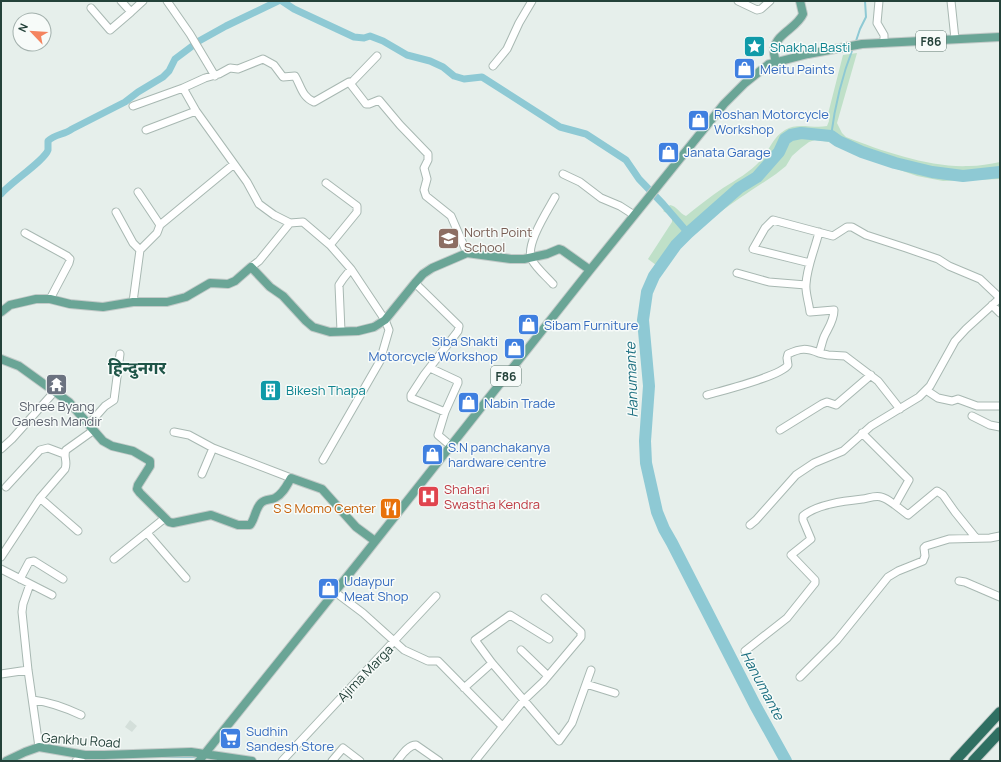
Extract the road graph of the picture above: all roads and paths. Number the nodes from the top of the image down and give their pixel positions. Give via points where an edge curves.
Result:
1 (121, 1) edge
2 (143, 1) edge
3 (167, 1) edge
4 (532, 1) edge
5 (738, 1) edge
6 (770, 1) edge
7 (800, 1) edge
8 (879, 1) edge
9 (951, 1) edge
10 (91, 8) dead end
11 (131, 12) junction
12 (1000, 37) edge
13 (955, 39) junction
14 (884, 43) junction
15 (377, 56) dead end
16 (776, 62) junction
17 (493, 66) dead end
18 (215, 76) junction
19 (350, 83) junction
20 (182, 88) junction
21 (133, 106) dead end
22 (196, 111) junction
23 (146, 130) dead end
24 (234, 164) junction
25 (564, 174) dead end
26 (326, 183) dead end
27 (138, 192) dead end
28 (555, 197) dead end
29 (116, 212) dead end
30 (634, 215) junction
31 (290, 223) junction
32 (160, 225) junction
33 (820, 232) junction
34 (25, 233) dead end
35 (330, 245) junction
36 (140, 250) junction
37 (467, 252) junction
38 (531, 257) junction
39 (810, 263) junction
40 (250, 267) junction
41 (351, 269) junction
42 (590, 270) junction
43 (737, 273) dead end
44 (415, 282) junction
45 (553, 284) dead end
46 (806, 285) junction
47 (1000, 298) edge
48 (50, 299) junction
49 (133, 302) junction
50 (992, 305) junction
51 (1, 312) edge
52 (1000, 313) edge
53 (385, 320) junction
54 (341, 331) junction
55 (819, 353) junction
56 (120, 354) dead end
57 (1, 359) edge
58 (430, 368) junction
59 (871, 375) junction
60 (926, 390) junction
61 (55, 391) junction
62 (707, 395) dead end
63 (1000, 406) edge
64 (900, 409) junction
65 (445, 412) junction
66 (972, 416) dead end
67 (1000, 426) edge
68 (92, 427) junction
69 (780, 430) dead end
70 (174, 432) dead end
71 (862, 433) junction
72 (450, 446) junction
73 (213, 448) junction
74 (1, 449) edge
75 (64, 454) junction
76 (323, 460) dead end
77 (202, 474) dead end
78 (291, 478) junction
79 (6, 487) dead end
80 (40, 498) junction
81 (895, 505) junction
82 (164, 518) junction
83 (750, 524) dead end
84 (78, 531) dead end
85 (147, 533) junction
86 (1000, 536) edge
87 (976, 538) junction
88 (375, 541) junction
89 (1, 557) edge
90 (114, 560) dead end
91 (1, 569) edge
92 (186, 578) dead end
93 (20, 579) junction
94 (63, 579) dead end
95 (959, 581) dead end
96 (30, 584) junction
97 (335, 592) junction
98 (52, 595) dead end
99 (436, 596) dead end
100 (1000, 597) edge
101 (545, 598) dead end
102 (549, 639) dead end
103 (395, 641) junction
104 (521, 650) dead end
105 (745, 651) dead end
106 (492, 663) junction
107 (28, 670) junction
108 (591, 670) dead end
109 (1, 674) edge
110 (548, 676) junction
111 (800, 677) dead end
112 (586, 684) junction
113 (464, 688) junction
114 (615, 693) dead end
115 (33, 700) junction
116 (524, 700) junction
117 (1000, 712) edge
118 (81, 715) dead end
119 (502, 726) junction
120 (1000, 732) edge
121 (39, 747) junction
122 (85, 755) junction
123 (202, 758) edge
124 (6, 761) edge
125 (76, 761) edge
126 (252, 761) edge
127 (282, 761) edge
128 (332, 761) edge
129 (360, 761) edge
130 (397, 761) edge
131 (439, 761) edge
132 (474, 761) edge
133 (955, 761) edge
134 (974, 761) edge

1 - 11 street
2 - 11 street
3 - 18 street
4 - 17 street via 507,49
5 - 6 street via 757,10
7 - 16 main road via 803,14 777,41 774,51
8 - 14 street via 877,23 884,35
9 - 13 street
10 - 11 street via 110,30
12 - 13 main road, F86
13 - 14 main road, F86
14 - 16 main road, F86 via 842,47
15 - 19 street
16 - 30 main road, F86 via 763,67 724,104
18 - 19 street via 230,68 238,68 263,59 274,65 283,77 295,76 308,99 314,102
18 - 20 street
19 - 37 street via 366,104 379,100 428,154 424,168 427,179 424,193 451,216
20 - 21 street
20 - 22 street
22 - 23 street
22 - 24 street
24 - 31 street via 259,204
24 - 32 street
25 - 30 street via 601,198
26 - 35 street via 358,209
27 - 32 street
28 - 38 street via 534,236
29 - 36 street via 133,244
30 - 42 main road, F86
31 - 35 street via 304,222
31 - 40 street via 259,261
32 - 36 street via 157,233
33 - 39 street
33 - 39 street via 773,220 765,228 753,249
33 - 47 street via 834,236 847,227 852,227 866,235 938,259 956,270 980,279
34 - 48 street via 70,259
35 - 41 street
36 - 49 street
37 - 38 main road via 505,259
37 - 44 main road via 432,268
38 - 42 main road via 561,250
38 - 45 street
39 - 46 street
40 - 49 main road via 235,281 228,284 210,283 180,299 167,302
40 - 54 main road via 313,327 330,332
41 - 53 street
41 - 54 street via 339,285
42 - 72 main road, F86
43 - 46 street via 769,282
44 - 53 main road
44 - 58 street via 459,326 458,331
46 - 55 street via 810,312 834,310
47 - 50 street
48 - 49 main road via 103,307
48 - 51 main road via 23,301 10,305
50 - 52 street
50 - 60 street via 955,341
53 - 54 main road via 374,327 358,331
53 - 76 street via 389,330 380,360
55 - 59 street via 845,356
55 - 62 street via 807,348 792,352 788,354 788,365 783,369
56 - 68 street via 114,400 105,406
57 - 61 main road via 19,366
58 - 65 street via 458,381
58 - 65 street via 414,389 412,398
59 - 64 street
59 - 69 street via 836,405 827,402
60 - 63 street via 938,398 952,401 958,399 977,406
60 - 64 street
61 - 68 main road
61 - 74 street
64 - 71 street
65 - 72 street via 438,435
66 - 67 street via 990,425
68 - 75 street
68 - 82 main road via 112,446 133,451 150,461 150,466 137,489
70 - 73 street via 189,435
71 - 81 street via 909,480
71 - 83 street via 843,451 814,463 796,475
72 - 88 main road, F86
73 - 77 street
73 - 78 street
75 - 79 street via 48,448 40,450
75 - 80 street via 67,464 65,469
78 - 82 main road via 275,498 259,505 250,525 238,525 211,515 173,523
78 - 88 main road via 322,489 356,527
80 - 84 street
80 - 89 street
81 - 87 street via 908,515 937,491 943,495
81 - 105 street via 882,497 873,497 842,501 803,516 811,539 791,555 815,583 787,618
82 - 85 street
85 - 90 street
85 - 92 street
86 - 87 street
87 - 111 street via 949,539 926,546 923,561 888,577 837,640
88 - 97 main road, F86
91 - 93 street
93 - 94 street via 29,562 34,561
93 - 96 street
95 - 100 street
96 - 98 street
96 - 107 street via 22,612
97 - 103 street, Ajima Marga
97 - 123 main road, F86
99 - 103 street
101 - 110 street via 581,632 581,637
102 - 106 street via 510,615 475,640
103 - 113 street via 404,650 428,661 438,661
103 - 127 street, Ajima Marga
104 - 110 street
106 - 113 street
106 - 116 street
107 - 109 street
107 - 115 street
108 - 112 street
110 - 116 street
112 - 114 street
112 - 116 street via 572,723 559,741
113 - 119 street
115 - 118 street via 69,709
115 - 121 street
116 - 119 street
117 - 133 highway
119 - 132 street
120 - 134 highway
121 - 122 main road, Gankhu Road
121 - 124 main road, Gankhu Road
122 - 123 main road, Gankhu Road via 191,752
122 - 125 street
123 - 126 main road, Gankhu Road
128 - 129 street via 343,748
130 - 131 street via 410,746 414,745

